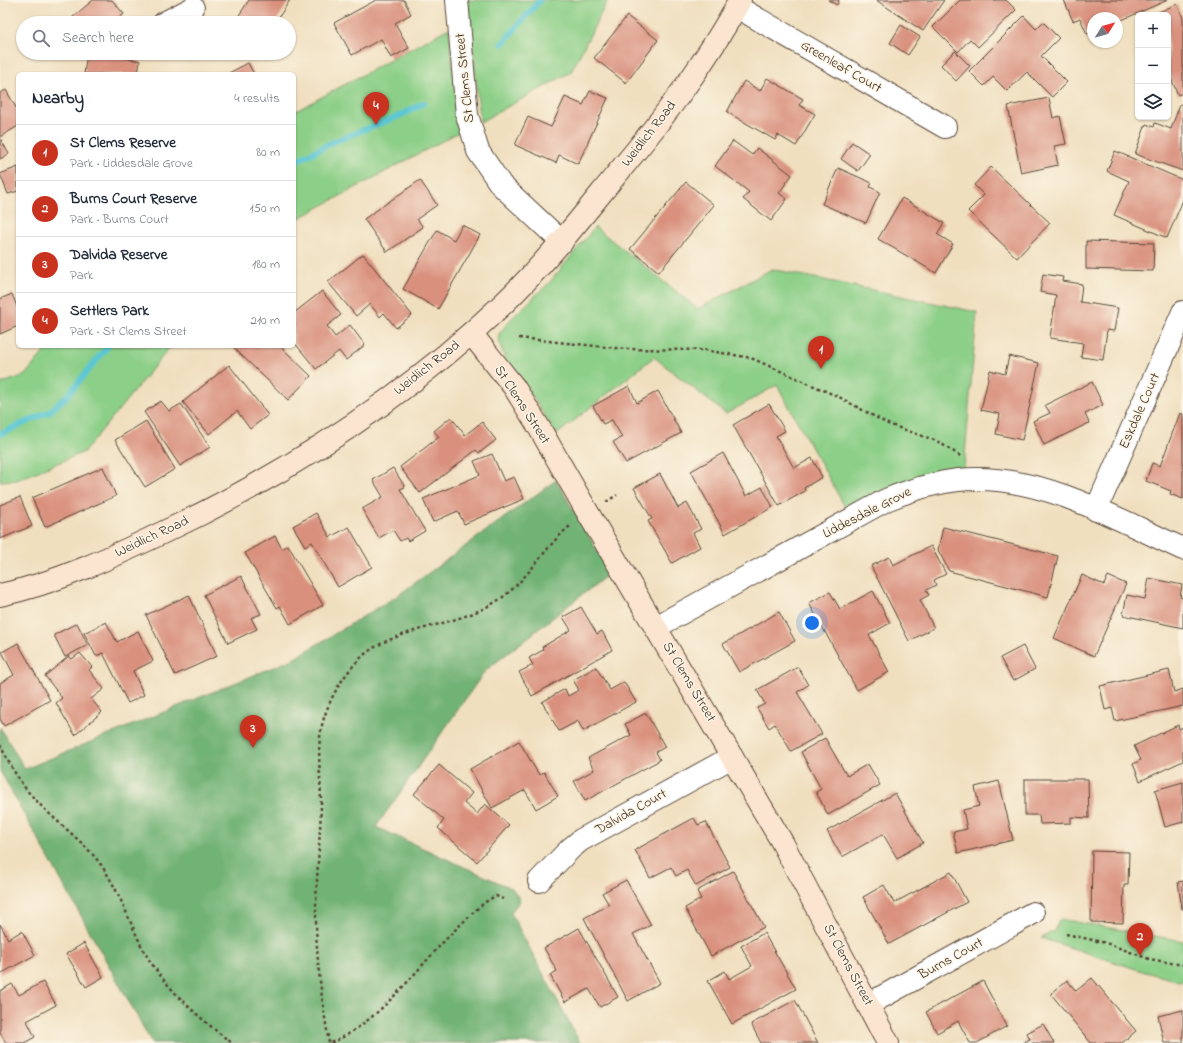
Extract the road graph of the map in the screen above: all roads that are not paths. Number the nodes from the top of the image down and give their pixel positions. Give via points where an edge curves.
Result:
1 (457, 0) edge
2 (739, 3) edge
3 (945, 127) dead end
4 (562, 242) junction
5 (1183, 312) edge
6 (471, 333) junction
7 (1096, 510) junction
8 (1183, 549) edge
9 (0, 595) edge
10 (656, 627) junction
11 (732, 757) junction
12 (540, 881) dead end
13 (1033, 914) dead end
14 (869, 1004) junction
15 (888, 1043) edge

1 - 4 street, St Clems Street via 468,116 476,145 501,186
2 - 3 street, Greenleaf Court
2 - 4 street, Weidlich Road via 675,101
4 - 6 street, Weidlich Road via 504,303
5 - 7 street, Eskdale Court
6 - 9 street, Weidlich Road via 408,384 334,438 248,489 178,526 95,563
6 - 10 street, St Clems Street via 532,415
7 - 8 street, Liddesdale Grove
7 - 10 street, Liddesdale Grove via 1013,481 976,479 924,487 886,500
10 - 11 street, St Clems Street
11 - 12 street, Dalvida Court via 581,840
11 - 14 street, St Clems Street via 782,842
13 - 14 street, Burns Court
14 - 15 street, St Clems Street

